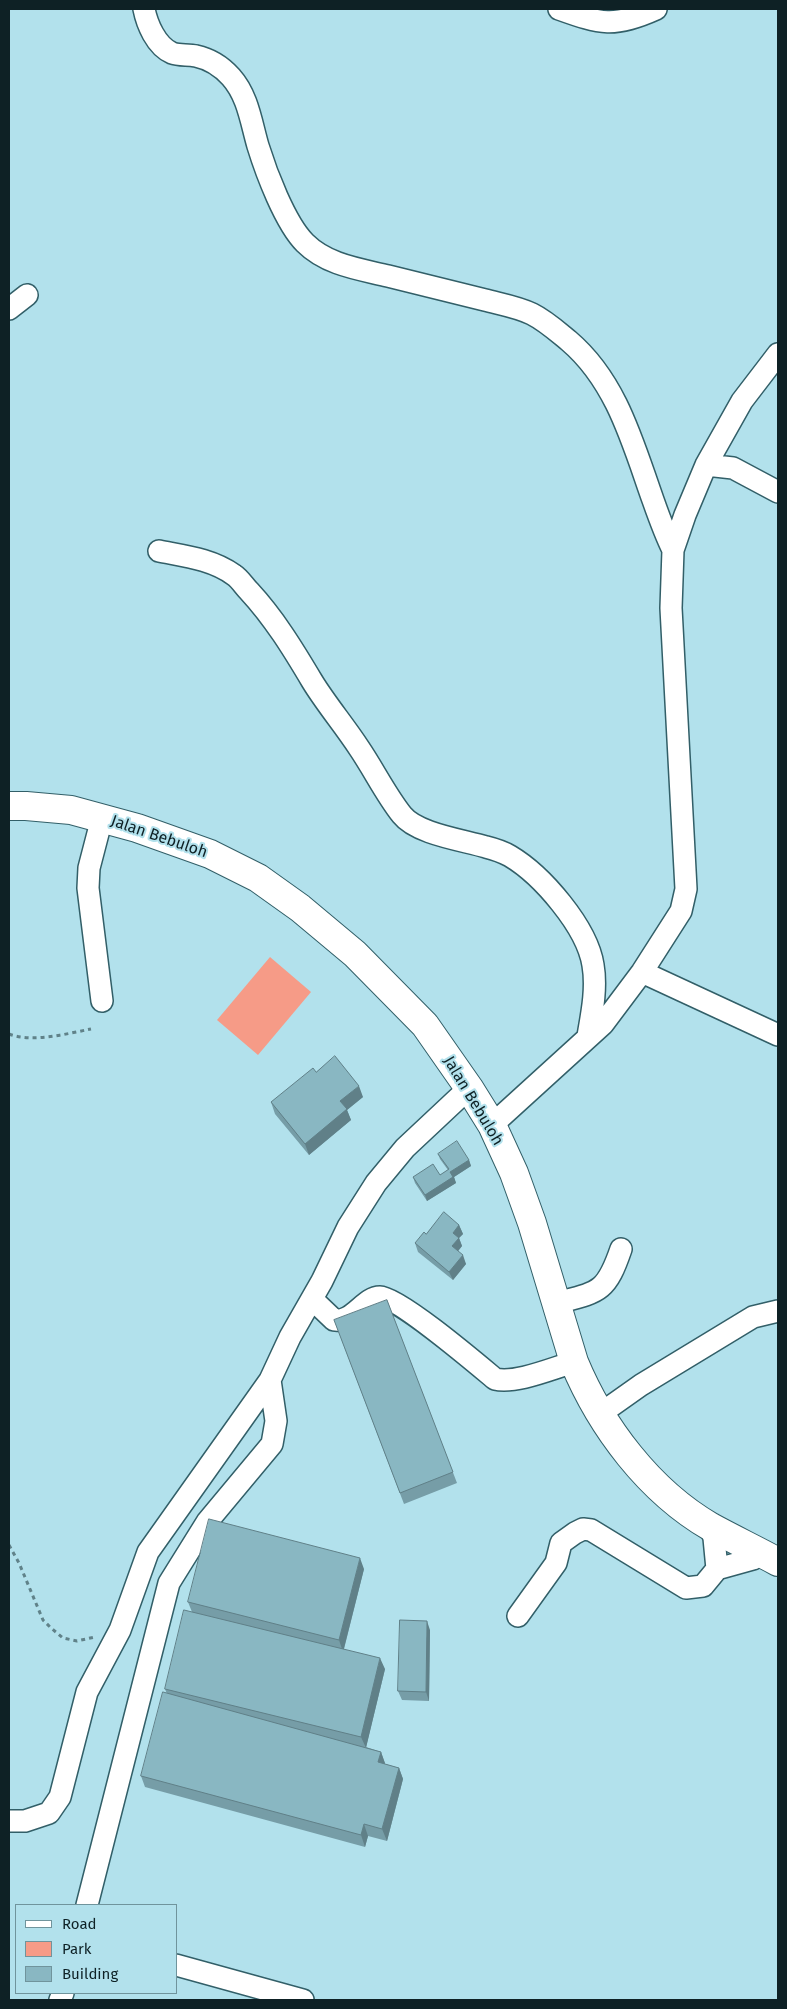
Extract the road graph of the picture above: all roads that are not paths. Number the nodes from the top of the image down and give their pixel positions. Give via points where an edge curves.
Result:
1 (144, 9) edge
2 (559, 9) edge
3 (656, 9) edge
4 (27, 295) dead end
5 (9, 309) edge
6 (778, 354) edge
7 (706, 465) junction
8 (778, 492) edge
9 (673, 550) junction
10 (159, 551) dead end
11 (9, 806) edge
12 (102, 818) junction
13 (642, 972) junction
14 (102, 1001) dead end
15 (778, 1035) edge
16 (588, 1036) junction
17 (469, 1088) junction
18 (492, 1125) junction
19 (621, 1249) dead end
20 (312, 1299) junction
21 (556, 1304) junction
22 (778, 1311) edge
23 (574, 1362) junction
24 (270, 1380) junction
25 (600, 1414) junction
26 (710, 1526) junction
27 (771, 1558) edge
28 (717, 1569) junction
29 (518, 1616) dead end
30 (9, 1821) edge
31 (87, 1904) edge
32 (178, 1966) edge
33 (302, 2000) edge

1 - 9 street via 157,40 170,52 214,62 231,77 248,108 268,175 291,224 304,242 323,257 344,266 532,314 571,342 610,391 632,437
2 - 3 street via 585,19 619,22
4 - 5 street
6 - 7 street via 742,401
7 - 8 street via 733,468
7 - 9 street
9 - 13 street via 671,608 686,889 681,910
10 - 16 street via 208,561 234,575 260,603 403,816 428,831 509,855 545,886 578,928 589,950 594,986
11 - 12 main road, Jalan Bebuloh via 71,810
12 - 14 street via 89,868 88,888
12 - 17 main road, Jalan Bebuloh via 210,854 258,878 300,908 355,954 425,1026
13 - 15 street
13 - 16 street via 603,1024
16 - 18 street
17 - 18 main road, Jalan Bebuloh
17 - 20 street via 404,1148 376,1183 348,1227
18 - 21 main road, Jalan Bebuloh via 532,1223
19 - 21 street via 615,1268 603,1286 593,1294
20 - 23 street via 338,1321 366,1305 370,1299 379,1297 395,1302 495,1379 502,1381
20 - 24 street
21 - 23 main road, Jalan Bebuloh
22 - 25 street via 753,1317 641,1385
23 - 25 main road, Jalan Bebuloh
24 - 30 street via 148,1552 120,1630 87,1692 60,1797 49,1813 25,1821
24 - 31 street via 276,1421 272,1444 207,1522 170,1583
25 - 26 main road, Jalan Bebuloh via 632,1458 668,1496
26 - 27 main road, Jalan Bebuloh
26 - 28 street
27 - 28 street via 753,1559
28 - 29 street via 703,1586 686,1588 592,1530 584,1530 561,1543 556,1563
32 - 33 street

